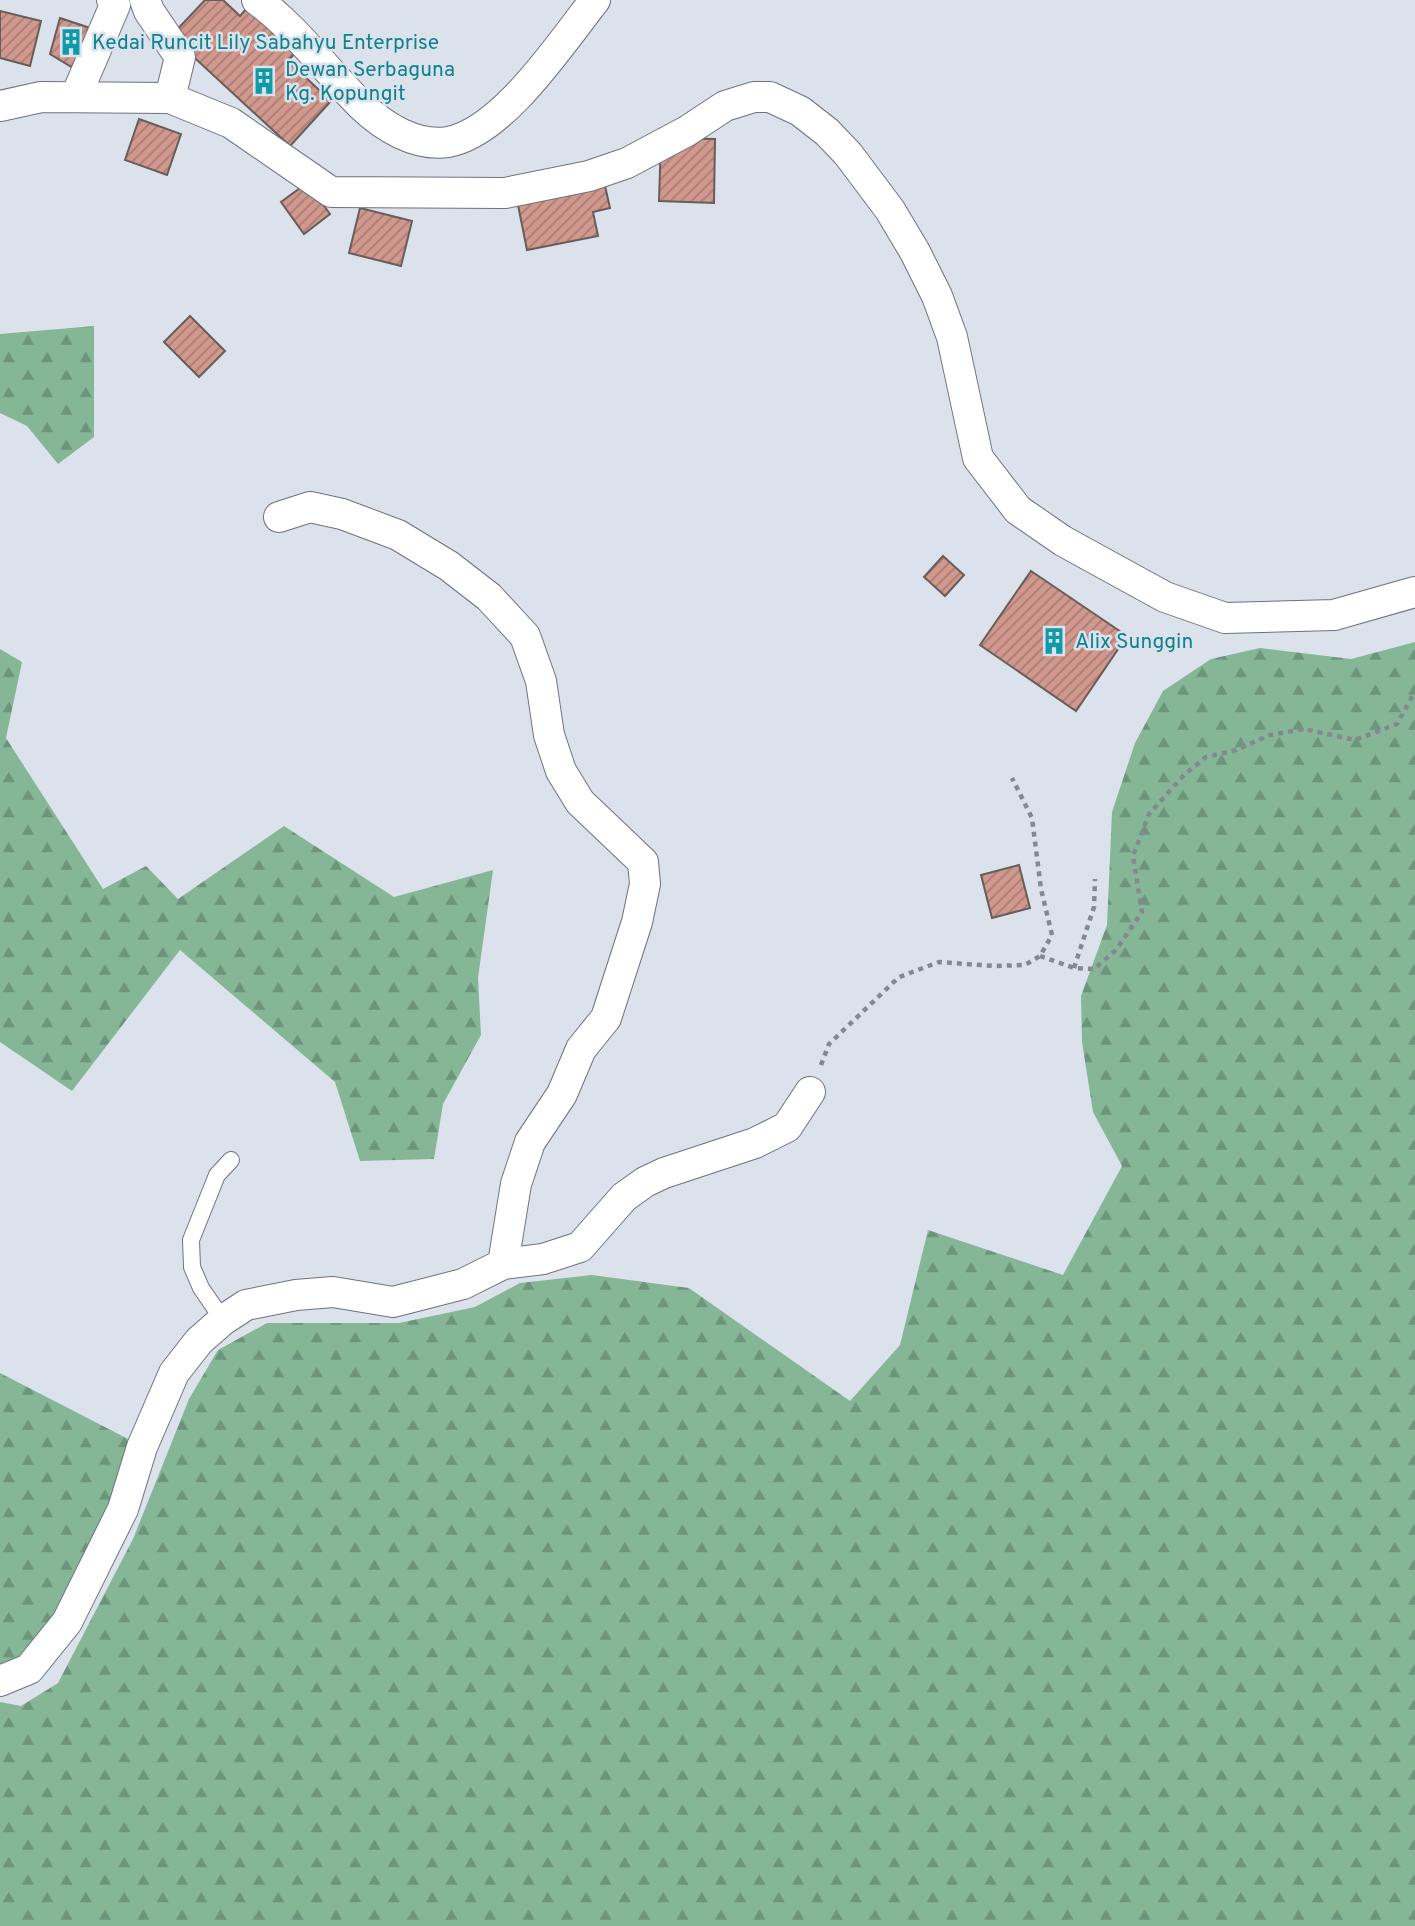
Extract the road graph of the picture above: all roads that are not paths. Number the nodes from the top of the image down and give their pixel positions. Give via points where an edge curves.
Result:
1 (112, 0) edge
2 (145, 0) edge
3 (257, 0) edge
4 (595, 0) edge
5 (76, 96) junction
6 (170, 98) junction
7 (0, 106) edge
8 (279, 517) dead end
9 (1415, 592) edge
10 (810, 1092) road end
11 (231, 1160) dead end
12 (503, 1264) junction
13 (223, 1320) junction
14 (0, 1681) edge

1 - 5 street via 115,5
2 - 6 street via 180,57
3 - 4 street via 388,128 417,139 447,142 499,117
5 - 6 street
5 - 7 street via 41,97
6 - 9 street via 231,124 331,192 447,194 505,193 589,176 627,163 725,106 770,97 800,111 827,132 890,210 937,296 952,337 978,458 1018,510 1063,541 1165,597 1225,618 1334,615
8 - 12 street via 310,507 398,535 489,597 525,636 541,681 549,735 561,771 580,802 643,862 645,884 637,922 606,1018 581,1049 562,1094 530,1142 516,1184
10 - 12 street via 787,1127 645,1182 624,1198 580,1247 542,1259
11 - 13 lane via 217,1175 191,1240 192,1266
12 - 13 street via 463,1284 393,1302 333,1292 296,1295 246,1305
13 - 14 street via 174,1373 142,1447 123,1509 67,1622 29,1670

